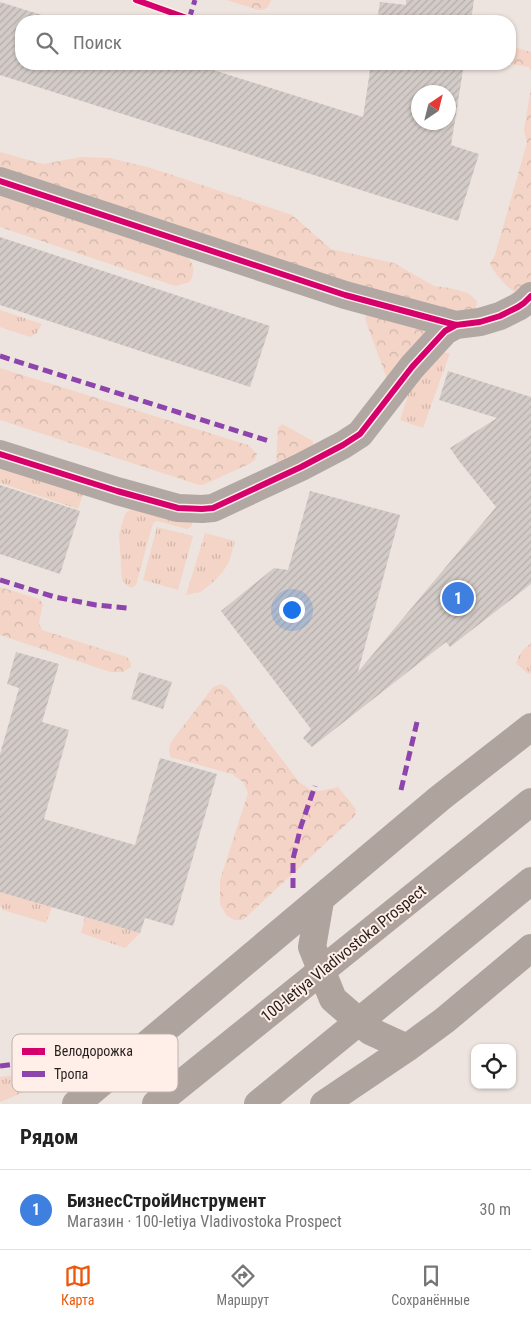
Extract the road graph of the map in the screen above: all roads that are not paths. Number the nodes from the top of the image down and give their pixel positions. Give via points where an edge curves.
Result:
1 (0, 182) edge
2 (531, 296) edge
3 (456, 325) junction
4 (0, 454) edge
5 (531, 727) edge
6 (531, 802) edge
7 (531, 881) edge
8 (320, 901) junction
9 (531, 948) edge
10 (160, 1034) edge
11 (407, 1048) junction
12 (178, 1086) edge
13 (90, 1092) edge
14 (171, 1092) edge
15 (76, 1104) edge
16 (156, 1104) edge
17 (258, 1104) edge
18 (324, 1104) edge

1 - 3 street via 345,295
2 - 3 street via 500,316
3 - 4 street via 444,331 412,367 360,434 301,467 213,508 178,508
5 - 8 highway via 440,798
6 - 12 highway, 100-letiya Vladivostoka Prospect, bridge
7 - 17 highway, bridge
8 - 10 highway
8 - 11 highway via 312,947 333,999 370,1031
9 - 11 highway
11 - 18 highway
13 - 15 highway
14 - 16 highway, 100-letiya Vladivostoka Prospect, bridge

